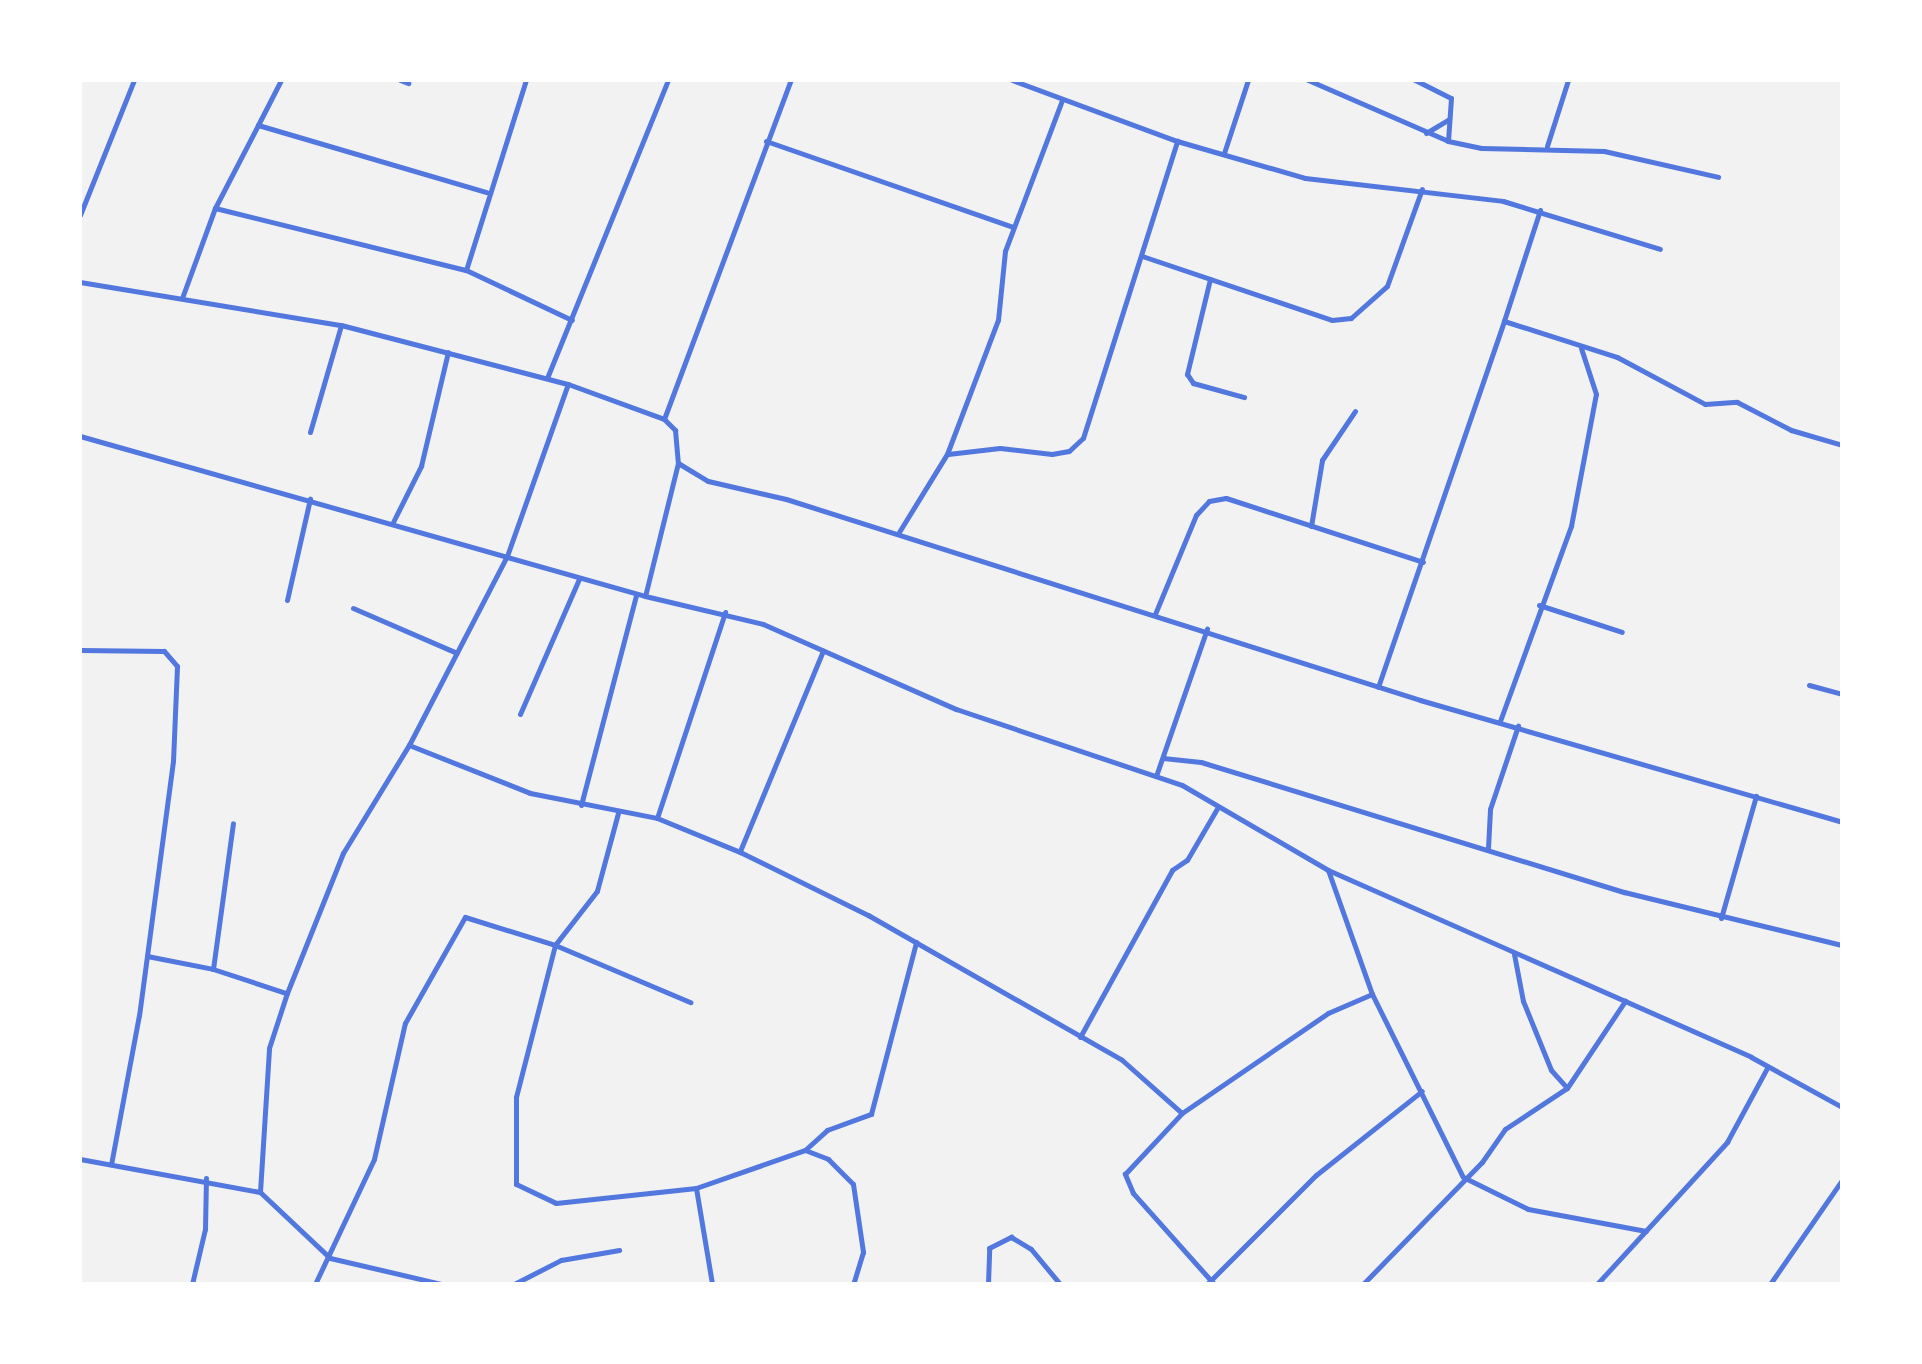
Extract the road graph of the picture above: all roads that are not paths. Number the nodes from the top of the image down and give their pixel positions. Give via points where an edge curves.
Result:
1 (134, 80) edge
2 (281, 80) edge
3 (400, 80) edge
4 (526, 80) edge
5 (668, 80) edge
6 (790, 80) edge
7 (1012, 80) edge
8 (1248, 80) edge
9 (1308, 80) edge
10 (1416, 80) edge
11 (1568, 80) edge
12 (408, 83) dead end
13 (1062, 100) junction
14 (1450, 119) junction
15 (258, 126) junction
16 (1426, 134) junction
17 (766, 140) junction
18 (1177, 141) junction
19 (1448, 141) junction
20 (1547, 146) junction
21 (1224, 154) junction
22 (1718, 177) dead end
23 (1422, 189) junction
24 (486, 192) junction
25 (215, 208) junction
26 (1540, 210) junction
27 (80, 215) edge
28 (1013, 227) junction
29 (1660, 249) dead end
30 (1141, 256) junction
31 (466, 270) junction
32 (1210, 279) junction
33 (80, 282) edge
34 (182, 298) junction
35 (572, 320) junction
36 (1504, 321) junction
37 (341, 325) junction
38 (1581, 348) junction
39 (448, 352) junction
40 (548, 378) junction
41 (568, 384) junction
42 (1244, 396) dead end
43 (1355, 410) dead end
44 (664, 419) junction
45 (310, 432) dead end
46 (80, 436) edge
47 (1842, 445) edge
48 (947, 454) junction
49 (678, 464) junction
50 (310, 499) junction
51 (393, 522) junction
52 (1311, 526) junction
53 (898, 534) junction
54 (507, 556) junction
55 (1423, 562) junction
56 (579, 580) junction
57 (636, 595) junction
58 (645, 596) junction
59 (287, 600) dead end
60 (1539, 605) junction
61 (353, 608) dead end
62 (725, 612) junction
63 (1155, 614) junction
64 (1207, 629) junction
65 (1622, 632) dead end
66 (80, 650) edge
67 (823, 651) junction
68 (458, 654) junction
69 (1810, 686) dead end
70 (1378, 687) junction
71 (1842, 694) edge
72 (520, 714) dead end
73 (1500, 721) junction
74 (1518, 726) junction
75 (409, 745) junction
76 (1163, 758) junction
77 (1156, 776) junction
78 (1756, 796) junction
79 (580, 805) junction
80 (1218, 807) junction
81 (618, 813) junction
82 (657, 818) junction
83 (1842, 822) edge
84 (232, 824) dead end
85 (1489, 849) junction
86 (740, 852) junction
87 (1328, 870) junction
88 (1722, 918) junction
89 (916, 942) junction
90 (555, 945) junction
91 (1842, 946) edge
92 (1514, 953) junction
93 (147, 956) junction
94 (213, 969) junction
95 (287, 993) junction
96 (1372, 994) junction
97 (1625, 1001) junction
98 (690, 1002) dead end
99 (1080, 1037) junction
100 (1767, 1068) junction
101 (1566, 1088) junction
102 (1422, 1091) junction
103 (1842, 1108) edge
104 (1182, 1113) junction
105 (805, 1150) junction
106 (80, 1159) edge
107 (111, 1164) junction
108 (206, 1178) junction
109 (1463, 1178) junction
110 (1842, 1180) edge
111 (696, 1188) junction
112 (260, 1192) junction
113 (1646, 1232) junction
114 (619, 1250) dead end
115 (326, 1254) junction
116 (426, 1283) edge
117 (1210, 1283) edge
118 (192, 1284) edge
119 (316, 1284) edge
120 (442, 1284) edge
121 (514, 1284) edge
122 (712, 1284) edge
123 (852, 1284) edge
124 (988, 1284) edge
125 (1060, 1284) edge
126 (1363, 1284) edge
127 (1597, 1284) edge
128 (1770, 1284) edge

1 - 27 street
2 - 15 street
3 - 12 street
4 - 24 street
5 - 35 street
6 - 17 street
7 - 13 street
8 - 21 street
9 - 16 street
10 - 14 street via 1451,98
11 - 20 street
13 - 18 street
13 - 28 street
14 - 16 street
14 - 19 street
15 - 24 street
15 - 25 street
16 - 19 street
17 - 28 street
17 - 44 street
18 - 21 street
18 - 30 street
19 - 20 street via 1481,148
20 - 22 street via 1660,159
21 - 23 street via 1351,187
23 - 26 street
23 - 32 street via 1386,286 1350,318 1332,320
24 - 31 street
25 - 31 street
25 - 34 street
26 - 29 street
26 - 36 street
28 - 48 street via 998,320
30 - 32 street
30 - 48 street via 1083,438 1069,451 1052,454 1000,448
31 - 35 street
32 - 42 street via 1187,374 1193,383
33 - 34 street
34 - 37 street
35 - 40 street
36 - 38 street
36 - 55 street
37 - 39 street
37 - 45 street
38 - 47 street via 1617,357 1705,404 1737,402 1790,430
38 - 60 street via 1595,405 1571,526
39 - 40 street
39 - 51 street via 421,466
40 - 41 street
41 - 44 street
41 - 54 street
43 - 52 street via 1322,460
44 - 49 street via 675,430
46 - 50 street
48 - 53 street
49 - 53 street via 708,481
49 - 58 street
50 - 51 street
50 - 59 street
51 - 54 street
52 - 55 street
52 - 63 street via 1226,498 1208,502
53 - 63 street
54 - 56 street
54 - 68 street
55 - 70 street
56 - 57 street
56 - 72 street
57 - 58 street
57 - 79 street
58 - 62 street
60 - 65 street
60 - 73 street
61 - 68 street
62 - 67 street
62 - 82 street
63 - 64 street
64 - 70 street
64 - 76 street
66 - 93 street via 164,651 178,666 173,761
67 - 77 street via 956,708
67 - 86 street
68 - 75 street
69 - 71 street
70 - 73 street
73 - 74 street
74 - 78 street
74 - 85 street via 1490,809
75 - 79 street via 468,773
75 - 95 street via 343,853
76 - 77 street
76 - 85 street via 1201,762
77 - 80 street
78 - 83 street
78 - 88 street
79 - 81 street
80 - 87 street
80 - 99 street via 1187,860 1172,870
81 - 82 street
81 - 90 street via 598,891
82 - 86 street
84 - 94 street
85 - 88 street
86 - 89 street
87 - 92 street
87 - 96 street
88 - 91 street
89 - 99 street
89 - 105 street via 871,1114 826,1130
90 - 98 street
90 - 111 street via 516,1097 516,1184 556,1203
90 - 115 street via 472,915 458,922 406,1023 374,1158
92 - 97 street
92 - 101 street via 1523,1001 1551,1070
93 - 94 street
93 - 107 street
94 - 95 street
95 - 112 street via 269,1048
96 - 102 street
96 - 104 street via 1328,1013
97 - 100 street
97 - 101 street
99 - 104 street via 1140,1072
100 - 103 street
100 - 113 street via 1726,1142
101 - 109 street via 1506,1128
102 - 109 street
102 - 117 street via 1316,1175
104 - 117 street via 1133,1162 1125,1182
105 - 111 street
105 - 123 street via 828,1158 853,1184 864,1252
106 - 107 street
107 - 108 street
108 - 112 street
108 - 118 street via 205,1229
109 - 113 street via 1528,1209
109 - 126 street
110 - 128 street
111 - 122 street
112 - 115 street
113 - 127 street
114 - 121 street via 561,1260
115 - 116 street
115 - 119 street
116 - 120 street
124 - 125 street via 989,1248 1011,1237 1031,1249

